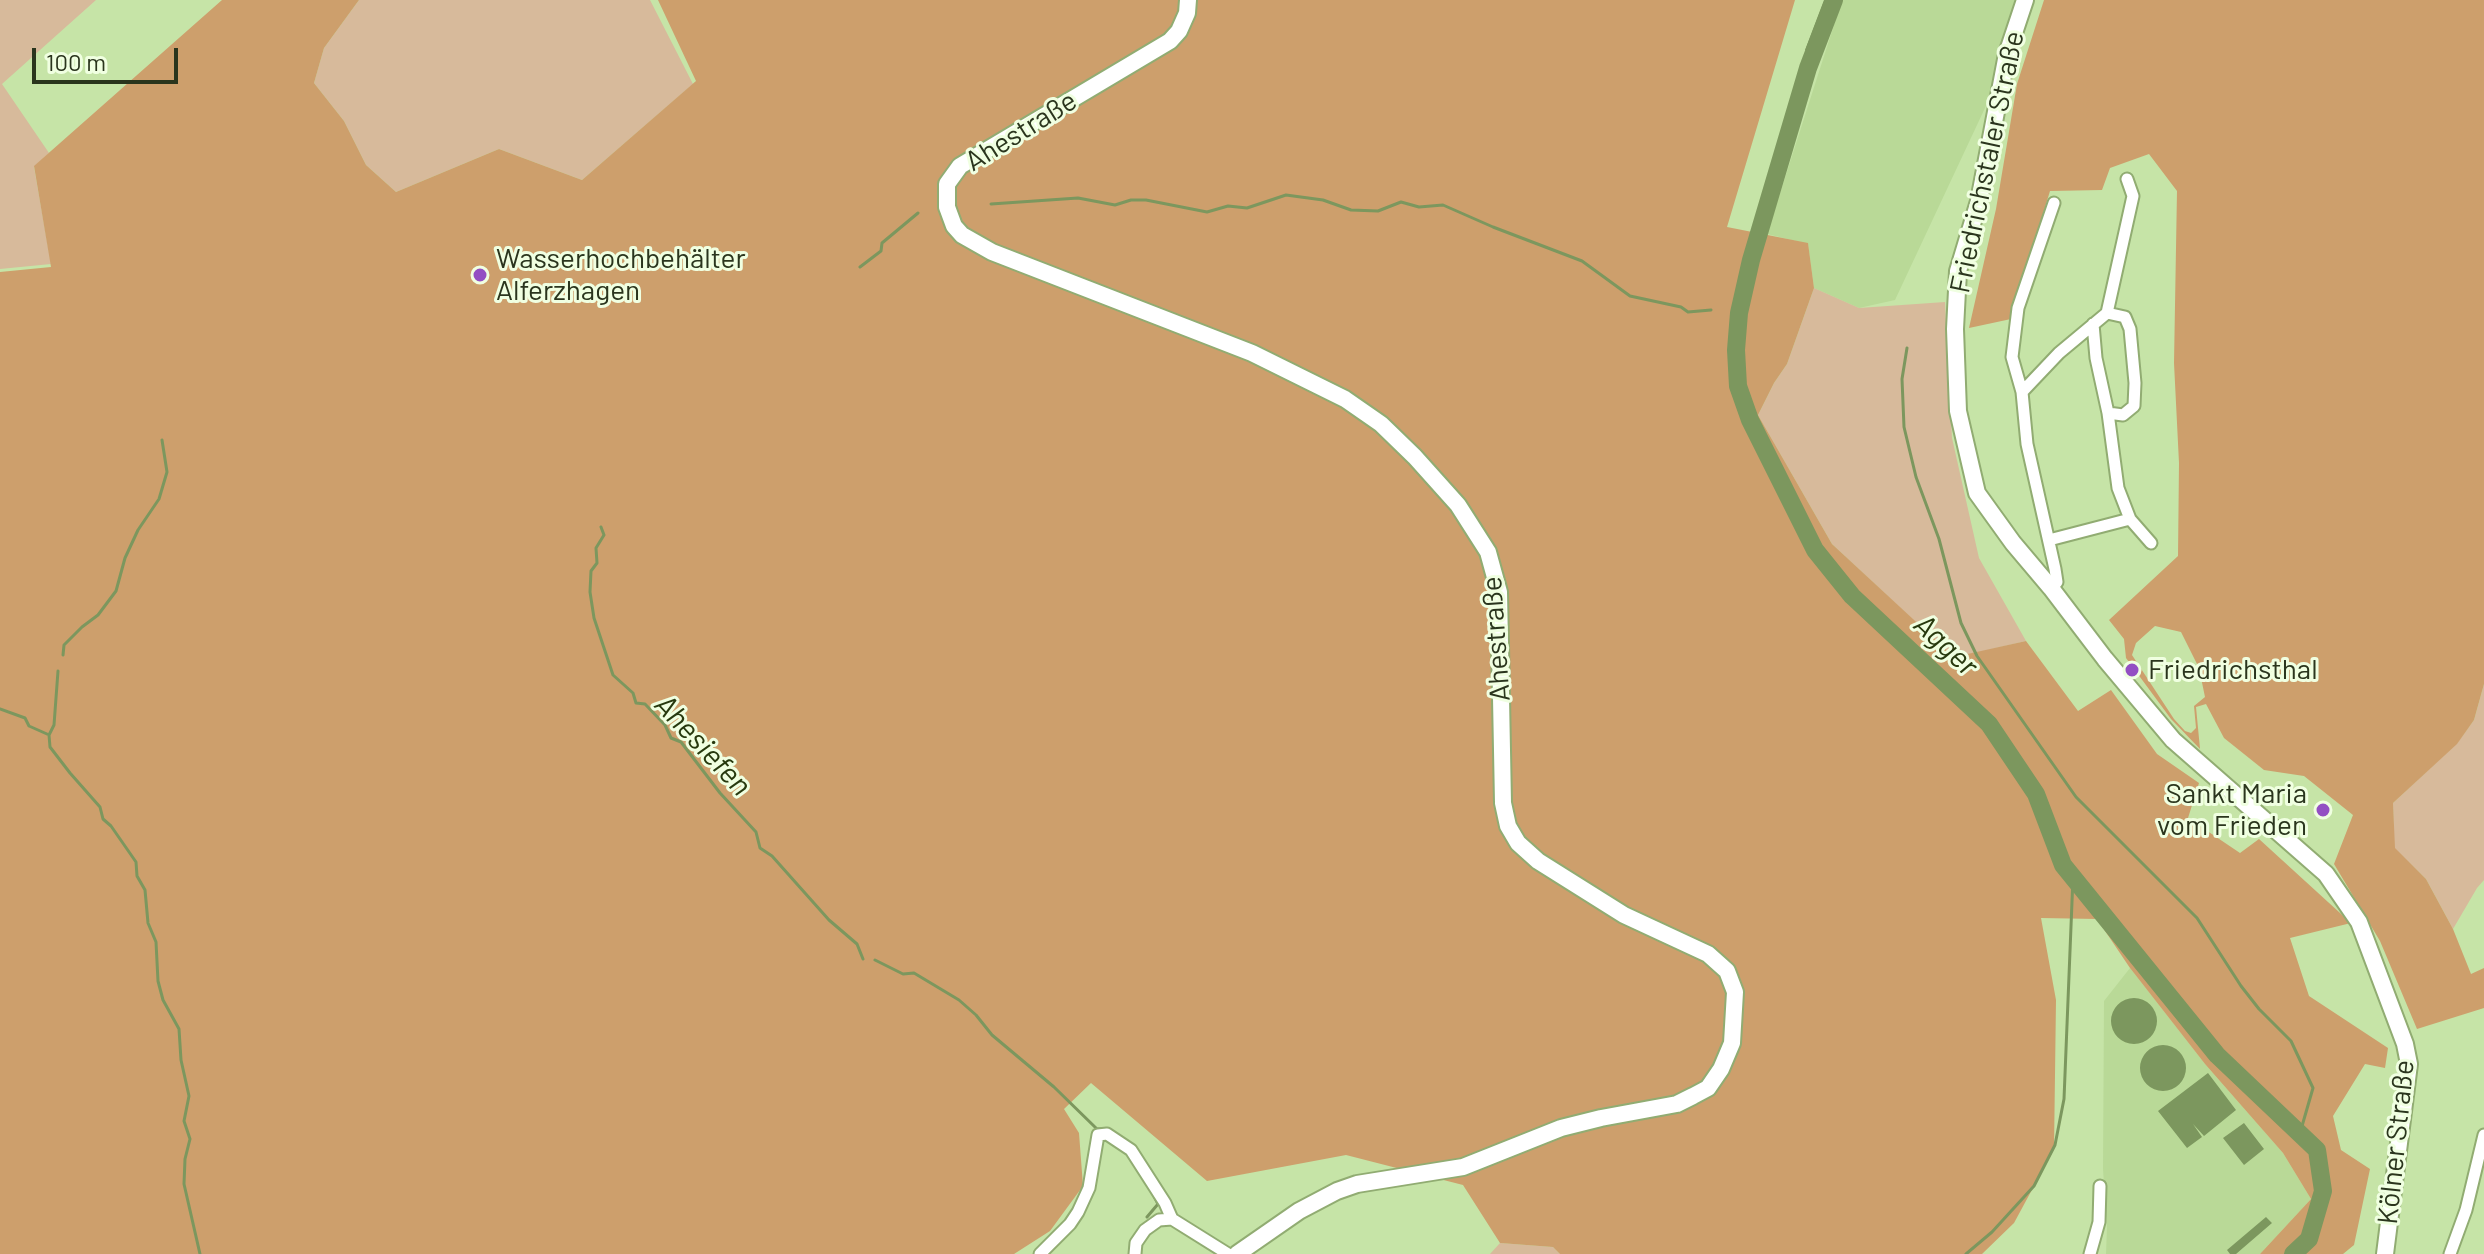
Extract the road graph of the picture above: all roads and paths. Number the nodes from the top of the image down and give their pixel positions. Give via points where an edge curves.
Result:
1 (1188, 0) edge
2 (2025, 0) edge
3 (2127, 179) dead end
4 (2054, 203) dead end
5 (2107, 313) junction
6 (2093, 324) junction
7 (2022, 392) junction
8 (2108, 413) junction
9 (2130, 519) junction
10 (2049, 540) junction
11 (2151, 543) dead end
12 (2051, 588) junction
13 (2384, 987) joint
14 (2484, 1135) edge
15 (2100, 1186) dead end
16 (1172, 1219) junction
17 (1040, 1254) edge
18 (1135, 1254) edge
19 (1228, 1254) edge
20 (1237, 1254) edge
21 (2090, 1254) edge
22 (2385, 1254) edge
23 (2450, 1254) edge

1 - 20 main road, Ahestraße via 1187,13 1170,41 960,166 947,184 954,226 992,252 1252,353 1345,399 1415,457 1458,505 1492,565 1499,592 1503,803 1518,843 1624,915 1708,954 1727,971 1735,992 1732,1043 1708,1088 1693,1096 1677,1104 1561,1128 1463,1167 1357,1184 1299,1211
2 - 12 main road, Friedrichstaler Straße via 2007,54 1979,201 1958,271 1958,411 1977,493
3 - 5 street via 2133,196
4 - 7 street via 2018,308 2012,357
5 - 6 street
5 - 8 street via 2125,317 2130,329 2135,383 2134,406 2123,415
6 - 7 street
6 - 8 street
7 - 10 street via 2027,444
8 - 9 street via 2118,488
9 - 10 street
9 - 11 street
10 - 12 street via 2057,582
12 - 13 main road, Friedrichstaler Straße via 2181,748 2326,874 2359,922
13 - 22 main road, Kölner Straße via 2409,1064
14 - 23 street
15 - 21 street via 2099,1222
16 - 17 street via 1131,1150 1107,1134 1098,1135 1089,1188 1078,1212
16 - 18 street via 1145,1230
16 - 19 street

